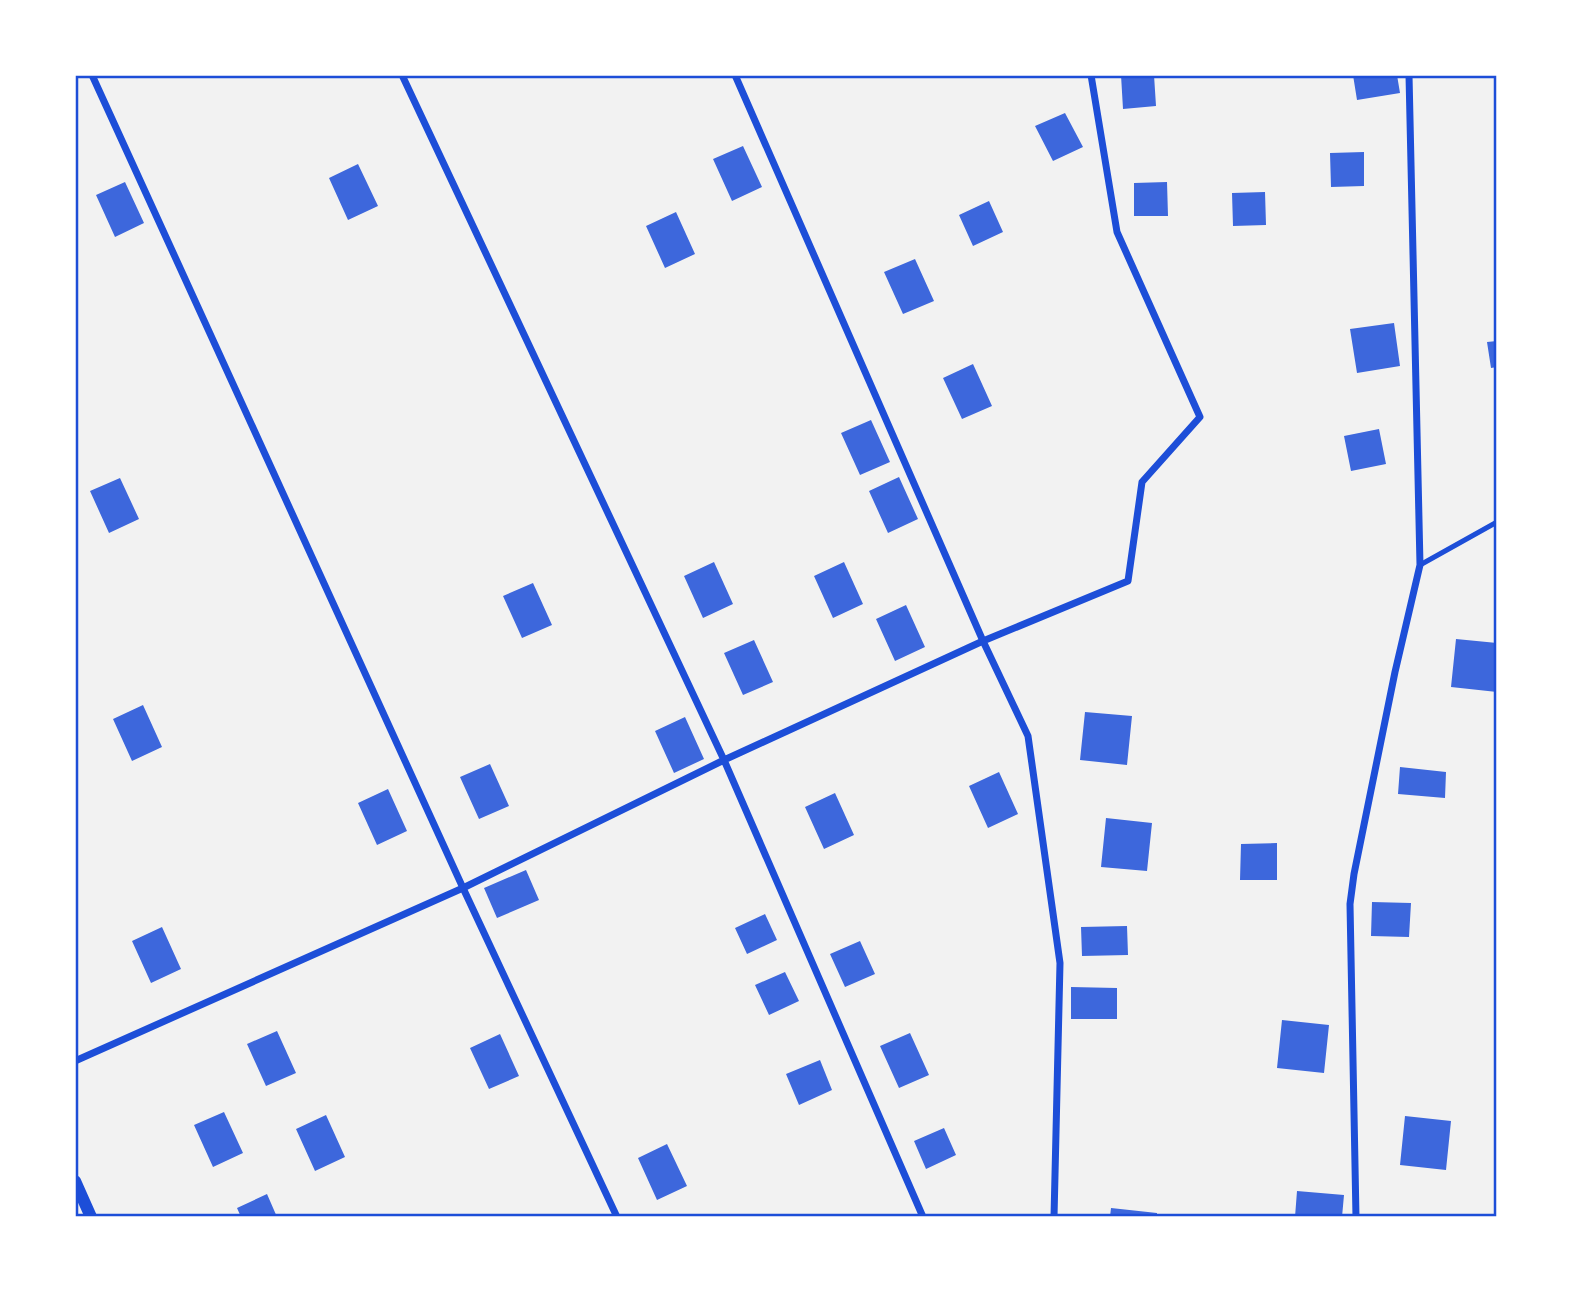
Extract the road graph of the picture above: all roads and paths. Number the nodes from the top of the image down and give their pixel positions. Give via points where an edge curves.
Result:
1 (92, 75) edge
2 (402, 75) edge
3 (735, 75) edge
4 (1091, 75) edge
5 (1409, 75) edge
6 (1497, 522) edge
7 (1420, 565) junction
8 (983, 640) junction
9 (724, 760) junction
10 (463, 888) junction
11 (75, 1061) edge
12 (75, 1181) edge
13 (91, 1217) edge
14 (617, 1217) edge
15 (923, 1217) edge
16 (1054, 1217) edge
17 (1356, 1217) edge

1 - 10 street
2 - 9 street
3 - 8 street
4 - 8 street via 1117,232 1200,417 1142,482 1128,581
5 - 7 street
6 - 7 lane
7 - 17 street via 1350,904
8 - 9 street
8 - 16 street via 1028,736 1060,964
9 - 10 street
9 - 15 street
10 - 11 street
10 - 14 street
12 - 13 street

